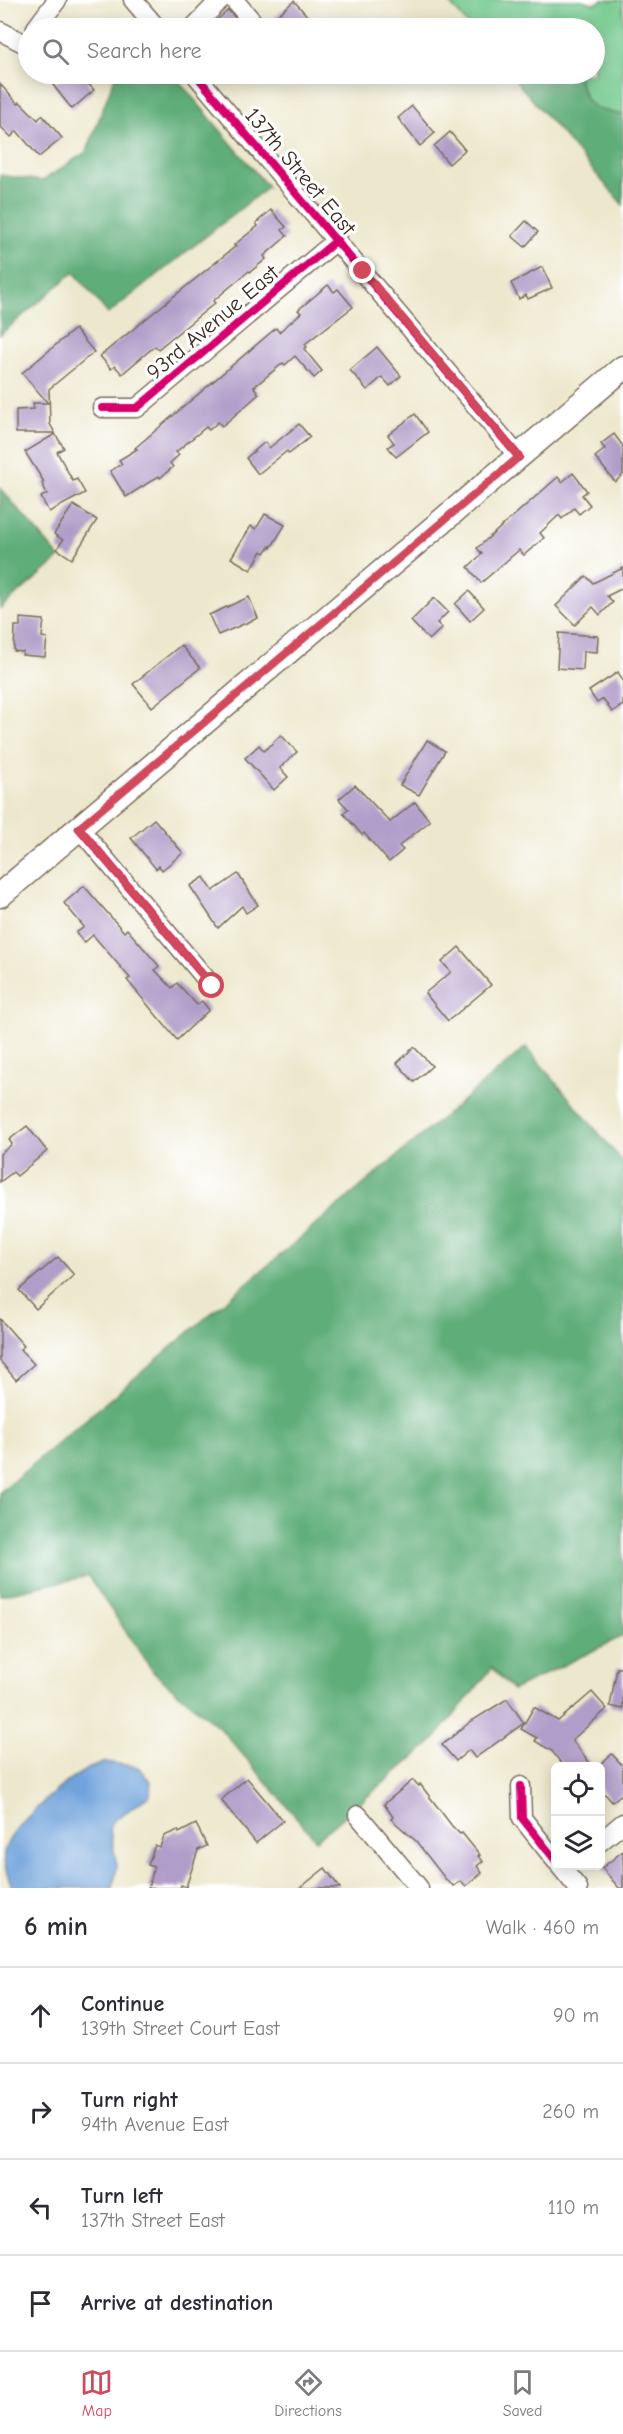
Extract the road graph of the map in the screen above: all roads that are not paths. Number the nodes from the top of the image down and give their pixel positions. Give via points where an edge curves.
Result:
1 (57, 0) edge
2 (133, 0) edge
3 (220, 0) edge
4 (234, 0) edge
5 (44, 18) edge
6 (148, 18) edge
7 (203, 18) edge
8 (249, 18) edge
9 (0, 31) edge
10 (18, 39) edge
11 (204, 84) edge
12 (337, 240) junction
13 (623, 368) edge
14 (102, 408) dead end
15 (519, 457) junction
16 (79, 828) junction
17 (0, 895) edge
18 (212, 986) dead end
19 (520, 1786) dead end
20 (358, 1815) dead end
21 (623, 1823) edge
22 (605, 1838) edge
23 (551, 1852) edge
24 (566, 1870) edge
25 (419, 1888) edge
26 (578, 1888) edge

1 - 5 street
2 - 6 street
3 - 7 street
4 - 8 street
9 - 10 street
11 - 12 street, 137th Street East
12 - 14 street, 93rd Avenue East via 137,408
12 - 15 street, 137th Street East
13 - 15 main road
15 - 16 main road
16 - 17 main road
16 - 18 street
19 - 23 street via 522,1818
20 - 25 street
21 - 22 street
24 - 26 street

